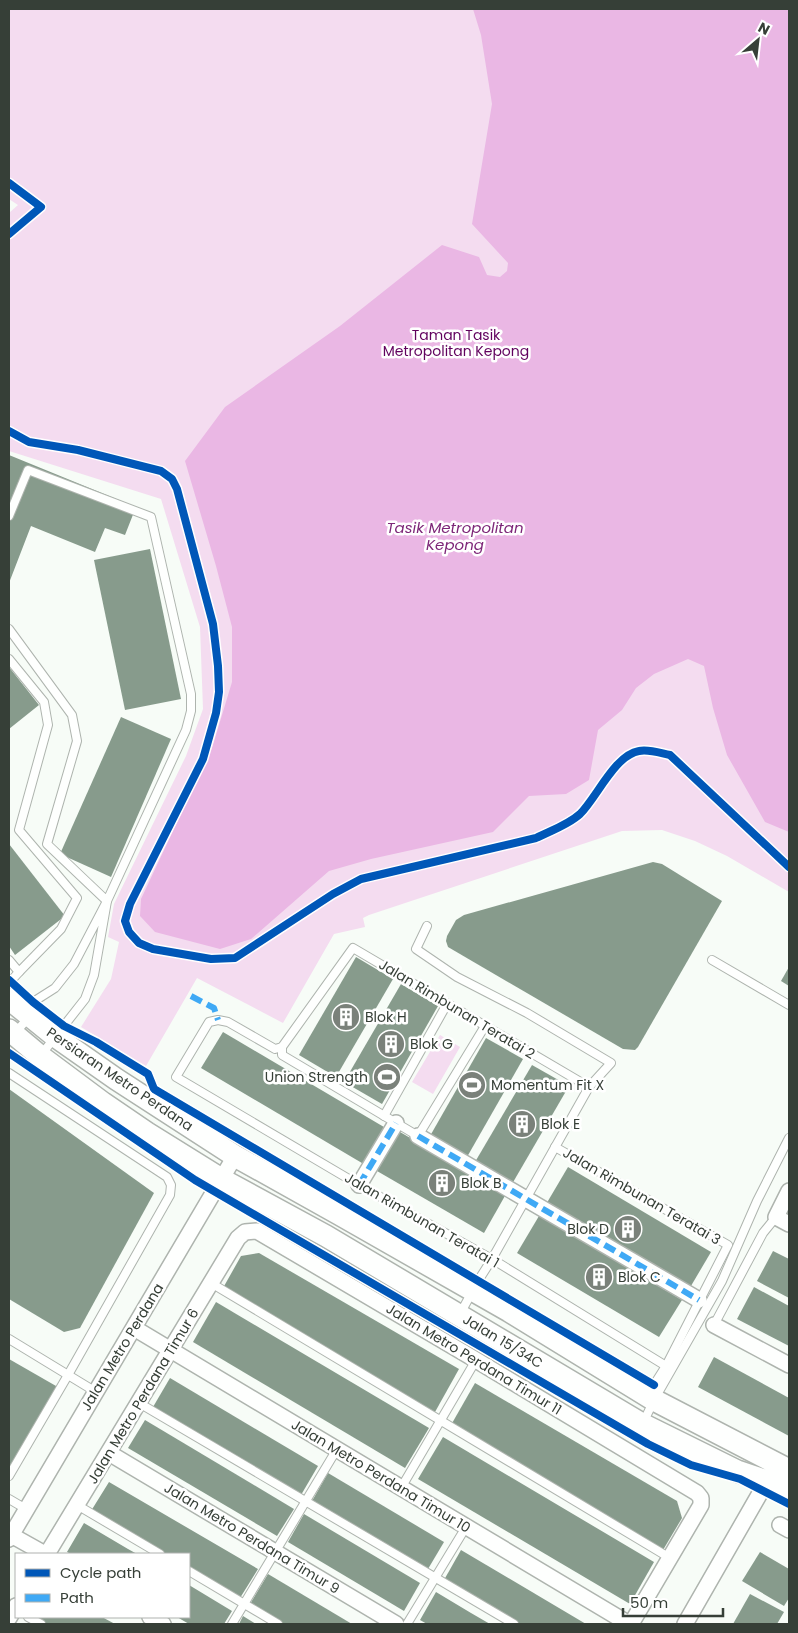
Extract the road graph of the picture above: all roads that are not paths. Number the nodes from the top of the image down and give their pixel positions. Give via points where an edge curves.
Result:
1 (9, 516) edge
2 (9, 629) edge
3 (9, 659) edge
4 (107, 901) junction
5 (427, 926) dead end
6 (9, 960) edge
7 (712, 960) dead end
8 (20, 972) junction
9 (9, 983) edge
10 (9, 999) edge
11 (447, 1004) junction
12 (789, 1005) edge
13 (30, 1016) junction
14 (485, 1026) junction
15 (11, 1032) edge
16 (56, 1037) junction
17 (282, 1047) junction
18 (40, 1056) junction
19 (9, 1073) edge
20 (589, 1087) junction
21 (390, 1120) junction
22 (418, 1136) junction
23 (789, 1138) edge
24 (555, 1147) junction
25 (234, 1156) junction
26 (221, 1179) junction
27 (359, 1185) junction
28 (789, 1191) edge
29 (526, 1199) junction
30 (783, 1220) edge
31 (238, 1238) joint
32 (492, 1259) junction
33 (211, 1283) junction
34 (474, 1291) junction
35 (699, 1300) junction
36 (460, 1315) junction
37 (714, 1325) joint
38 (134, 1328) junction
39 (9, 1339) edge
40 (171, 1350) junction
41 (476, 1360) junction
42 (789, 1365) edge
43 (666, 1366) junction
44 (68, 1375) junction
45 (96, 1392) junction
46 (654, 1400) junction
47 (139, 1403) junction
48 (440, 1420) junction
49 (642, 1424) junction
50 (337, 1449) junction
51 (109, 1452) junction
52 (778, 1471) edge
53 (9, 1476) edge
54 (401, 1488) junction
55 (789, 1491) edge
56 (9, 1499) edge
57 (306, 1502) junction
58 (77, 1505) junction
59 (26, 1509) junction
60 (466, 1527) junction
61 (10, 1537) edge
62 (275, 1552) junction
63 (44, 1553) edge
64 (47, 1553) edge
65 (158, 1553) edge
66 (670, 1558) junction
67 (190, 1572) edge
68 (435, 1578) junction
69 (244, 1604) junction
70 (30, 1618) edge
71 (152, 1618) edge
72 (41, 1624) edge
73 (163, 1624) edge
74 (232, 1624) edge
75 (278, 1624) edge
76 (396, 1624) edge
77 (407, 1624) edge
78 (514, 1624) edge
79 (630, 1624) edge
80 (685, 1624) edge

1 - 4 lane via 28,470 151,517 192,694 191,711 186,730
2 - 4 lane via 72,715 77,741 47,844
3 - 8 lane via 44,702 48,725 19,830 77,898 61,929
4 - 13 lane via 74,964 55,988 33,1002
4 - 16 lane via 94,975 85,999
5 - 20 lane via 416,949 457,977 527,1013 611,1063
6 - 8 lane
7 - 12 lane
8 - 9 lane
10 - 13 street, Persiaran Metro Perdana
11 - 14 lane, Jalan Rimbunan Teratai 2
11 - 17 lane, Jalan Rimbunan Teratai 2 via 354,948
11 - 21 lane
13 - 15 lane
13 - 16 street, Persiaran Metro Perdana
14 - 20 lane, Jalan Rimbunan Teratai 2
14 - 22 lane
15 - 18 street, Persiaran Metro Perdana
16 - 18 lane
16 - 25 street, Persiaran Metro Perdana
17 - 21 lane via 282,1055
17 - 27 lane, Jalan Rimbunan Teratai 1 via 275,1049 228,1022 209,1022 176,1077
18 - 26 street, Persiaran Metro Perdana via 148,1134
19 - 44 lane via 167,1177 170,1185 170,1195
20 - 24 lane
21 - 22 lane
21 - 27 street
22 - 29 street
23 - 46 lane via 722,1281
24 - 29 lane
24 - 35 lane, Jalan Rimbunan Teratai 3 via 728,1245
25 - 26 street, Jalan Metro Perdana
25 - 34 street, Jalan 15/34C
26 - 36 street, Jalan 15/34C
26 - 38 street, Jalan Metro Perdana
27 - 32 lane, Jalan Rimbunan Teratai 1
28 - 30 street
29 - 32 lane
29 - 35 street
30 - 37 lane via 762,1234
31 - 33 street, Jalan Metro Perdana Timur 6
31 - 41 street, Jalan Metro Perdana Timur 11 via 245,1232 257,1232
32 - 34 lane
32 - 43 lane, Jalan Rimbunan Teratai 1
33 - 40 street, Jalan Metro Perdana Timur 6
33 - 48 lane
34 - 36 lane
34 - 46 street, Jalan 15/34C
35 - 43 lane
36 - 49 street, Jalan 15/34C
37 - 42 street
38 - 40 street, Jalan Metro Perdana Timur 10
38 - 45 street, Jalan Metro Perdana
39 - 44 lane
40 - 47 street, Jalan Metro Perdana Timur 6
40 - 50 street, Jalan Metro Perdana Timur 10
41 - 48 lane
41 - 66 street, Jalan Metro Perdana Timur 11 via 697,1493 702,1505
43 - 46 lane via 654,1385
44 - 45 lane
44 - 53 lane
45 - 59 street, Jalan Metro Perdana
46 - 49 lane
46 - 52 street, Jalan 15/34C
47 - 51 street, Jalan Metro Perdana Timur 6
47 - 57 lane
48 - 54 lane
48 - 66 lane
49 - 52 street, Jalan 15/34C via 737,1471
50 - 54 street, Jalan Metro Perdana Timur 10
50 - 57 lane
51 - 58 street, Jalan Metro Perdana Timur 6
51 - 62 street, Jalan Metro Perdana Timur 9
52 - 55 street, Jalan 15/34C
52 - 80 street
54 - 60 street, Jalan Metro Perdana Timur 10
56 - 59 lane
57 - 62 lane
57 - 68 lane
58 - 64 street, Jalan Metro Perdana Timur 6
58 - 65 lane
59 - 61 street, Jalan Metro Perdana
60 - 68 lane
60 - 79 street, Jalan Metro Perdana Timur 10
61 - 63 street
62 - 69 lane
62 - 76 street, Jalan Metro Perdana Timur 9
66 - 79 street
67 - 69 lane
68 - 77 lane
68 - 78 lane
69 - 74 lane
69 - 75 lane
70 - 72 lane
71 - 73 street

